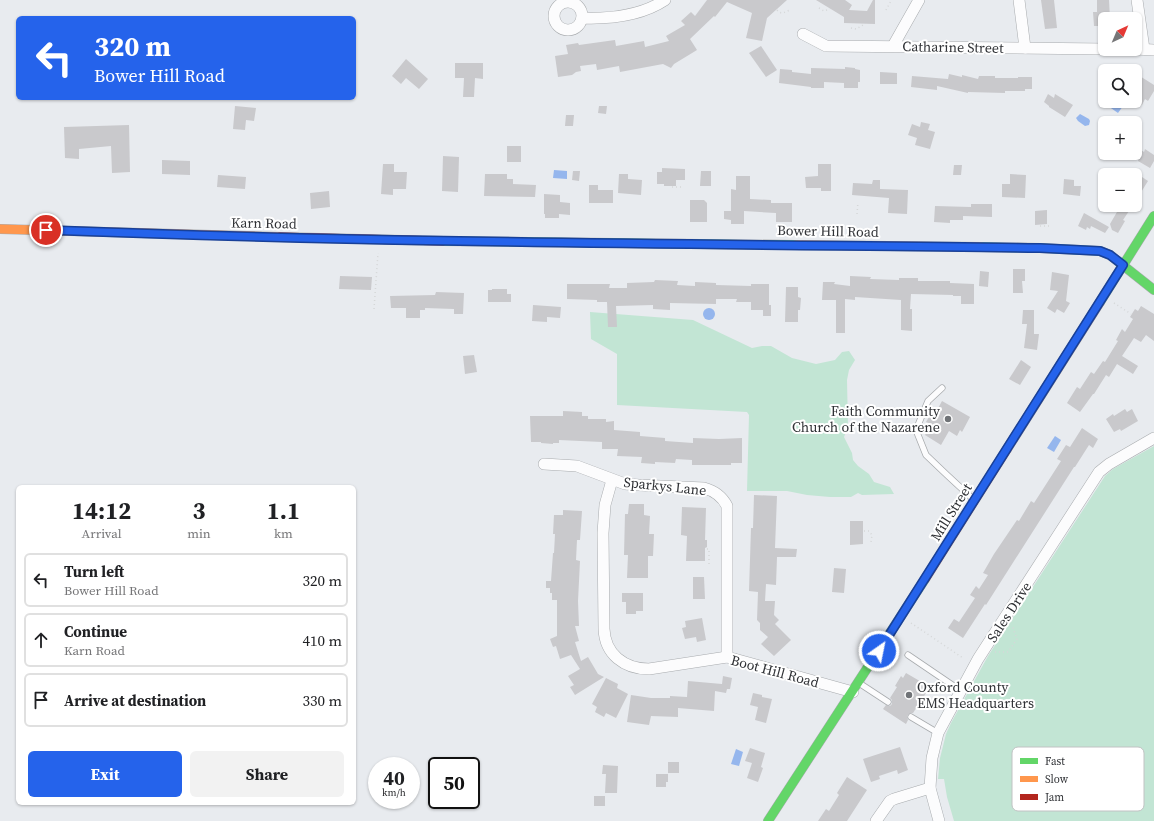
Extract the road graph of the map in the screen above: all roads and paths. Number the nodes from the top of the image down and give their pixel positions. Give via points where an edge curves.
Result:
1 (665, 0) edge
2 (890, 0) edge
3 (918, 0) edge
4 (1019, 0) edge
5 (1137, 0) edge
6 (819, 8) dead end
7 (830, 9) dead end
8 (777, 10) dead end
9 (790, 10) dead end
10 (886, 10) dead end
11 (582, 18) dead end
12 (863, 26) dead end
13 (851, 28) dead end
14 (803, 34) dead end
15 (893, 46) junction
16 (1025, 48) junction
17 (1098, 49) edge
18 (1144, 49) edge
19 (672, 187) dead end
20 (682, 187) dead end
21 (858, 202) dead end
22 (857, 214) dead end
23 (1154, 216) edge
24 (1040, 226) dead end
25 (1049, 226) dead end
26 (0, 228) edge
27 (378, 240) junction
28 (528, 242) joint
29 (1123, 265) junction
30 (1154, 290) edge
31 (1103, 296) junction
32 (374, 309) dead end
33 (1131, 314) dead end
34 (942, 388) dead end
35 (1154, 438) edge
36 (544, 464) dead end
37 (612, 480) junction
38 (974, 500) junction
39 (864, 531) dead end
40 (871, 542) dead end
41 (707, 549) dead end
42 (709, 566) dead end
43 (1008, 614) junction
44 (901, 616) junction
45 (983, 652) junction
46 (908, 655) dead end
47 (727, 657) junction
48 (963, 658) dead end
49 (856, 687) junction
50 (961, 691) junction
51 (888, 702) dead end
52 (911, 717) dead end
53 (938, 733) junction
54 (930, 788) junction
55 (768, 821) edge
56 (876, 821) edge
57 (940, 821) edge

1 - 11 street via 655,7 629,15
2 - 10 path via 892,1
3 - 15 street
4 - 16 street
5 - 18 street
6 - 7 path via 824,11
8 - 9 path via 781,13
12 - 13 path
14 - 15 street, Catharine Street via 826,46
15 - 16 street, Catharine Street
16 - 17 street, Catharine Street
19 - 20 path
21 - 22 path
23 - 29 street, Mill Street
24 - 25 path
26 - 27 street, Karn Road
27 - 28 street, Karn Road
27 - 32 path
28 - 29 street, Bower Hill Road via 1040,248 1100,251
29 - 30 street, Bower Hill Road
29 - 31 street, Mill Street
31 - 33 path
31 - 38 street, Mill Street
34 - 38 lane via 928,401 916,430 926,455
35 - 43 street, Sales Drive via 1099,472
36 - 37 street, Sparkys Lane via 577,466
37 - 47 street, Sparkys Lane via 625,484 704,488 718,494 727,506
37 - 47 street, Boot Hill Road via 605,505 604,533 604,637 611,650 615,656 639,669
38 - 44 street, Mill Street
39 - 40 path via 869,531 872,535
41 - 42 path
43 - 45 street, Sales Drive
43 - 45 path via 1017,639 1008,652
44 - 48 path
44 - 49 street, Mill Street
45 - 50 street, Sales Drive
46 - 50 lane
47 - 49 street, Boot Hill Road
49 - 51 lane
49 - 55 street, Mill Street
50 - 53 street, Sales Drive
52 - 53 lane
53 - 54 street, Sales Drive via 932,758
54 - 56 street via 890,801
54 - 57 street, Sales Drive

